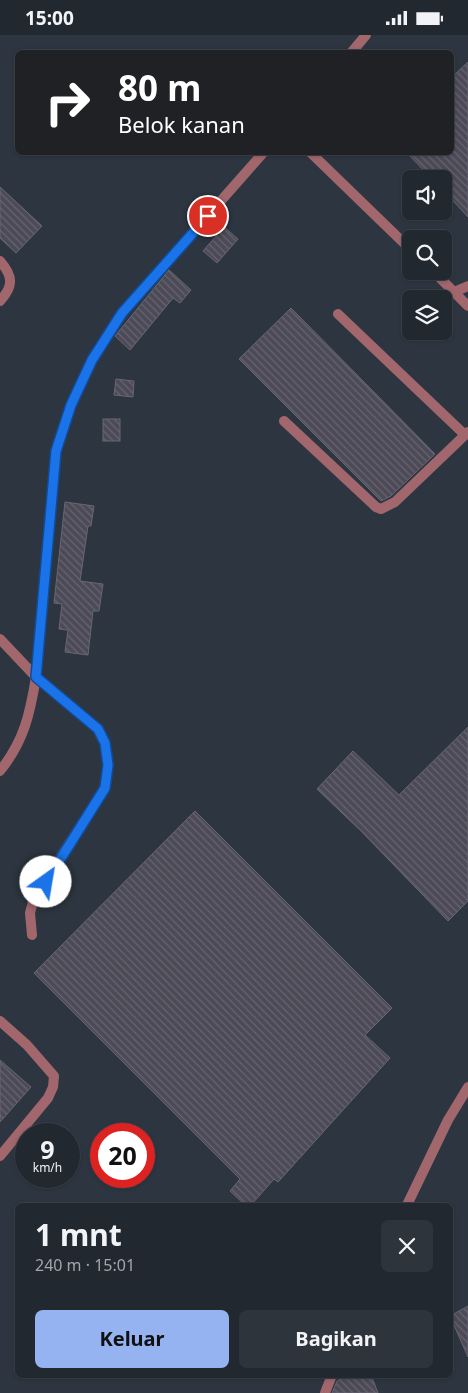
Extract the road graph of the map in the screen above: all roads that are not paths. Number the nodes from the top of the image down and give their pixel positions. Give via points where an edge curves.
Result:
1 (366, 35) edge
2 (353, 50) edge
3 (262, 155) edge
4 (313, 155) edge
5 (402, 241) edge
6 (0, 261) edge
7 (442, 280) edge
8 (468, 286) edge
9 (454, 292) junction
10 (0, 301) edge
11 (468, 306) edge
12 (338, 314) dead end
13 (284, 421) dead end
14 (466, 433) edge
15 (0, 639) edge
16 (36, 677) junction
17 (0, 771) edge
18 (32, 935) dead end
19 (0, 1021) edge
20 (468, 1087) edge
21 (0, 1155) edge
22 (407, 1203) edge
23 (331, 1378) edge
24 (325, 1393) edge

1 - 2 lane
3 - 16 lane via 122,313 92,360 71,405 56,451
4 - 5 lane
6 - 10 lane via 12,277 11,285
7 - 9 lane
8 - 9 lane
9 - 11 lane
12 - 14 lane
13 - 14 lane via 376,507 382,509 396,502
15 - 16 lane
16 - 17 lane via 21,740
16 - 18 lane via 98,729 105,743 108,765 105,788 34,898 30,913
19 - 21 lane via 54,1076 48,1098
20 - 22 lane
23 - 24 lane

